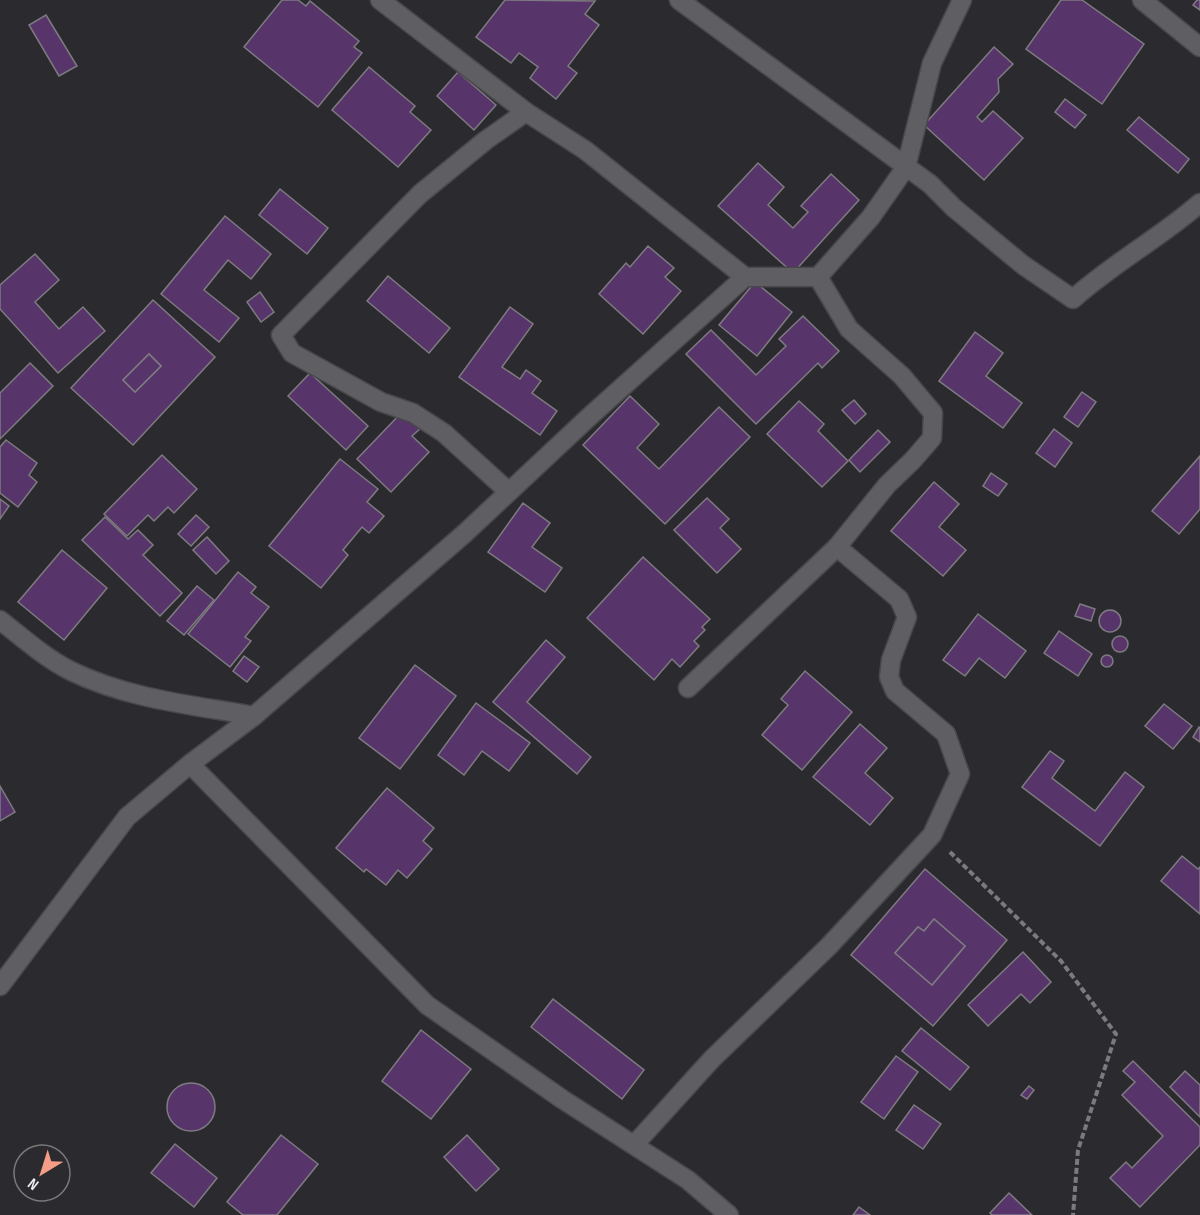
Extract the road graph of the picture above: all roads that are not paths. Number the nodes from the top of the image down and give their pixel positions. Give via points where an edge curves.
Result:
1 (380, 0) edge
2 (679, 0) edge
3 (962, 0) edge
4 (1142, 0) edge
5 (1200, 47) edge
6 (526, 112) junction
7 (906, 167) junction
8 (1200, 203) edge
9 (746, 277) junction
10 (818, 277) junction
11 (509, 492) junction
12 (837, 547) junction
13 (0, 620) edge
14 (688, 688) dead end
15 (254, 716) junction
16 (190, 764) junction
17 (0, 986) edge
18 (634, 1145) junction
19 (729, 1215) edge

1 - 6 street
2 - 7 street
3 - 7 street via 932,63
4 - 5 street
6 - 9 street via 585,150
6 - 11 street via 420,194 281,335 292,353 381,402 413,413 444,433
7 - 8 street via 1023,265 1073,299 1102,273
7 - 10 street via 872,217
9 - 10 street
9 - 11 street
10 - 12 street via 849,329 902,376 933,413 932,438 887,485
11 - 15 street
12 - 14 street
12 - 18 street via 900,599 907,617 889,677 896,692 946,734 960,774 932,835 830,946 712,1059
13 - 15 street via 44,655 82,675 133,694
15 - 16 street
16 - 17 street via 127,817
16 - 18 street via 427,1005
18 - 19 street via 688,1180

